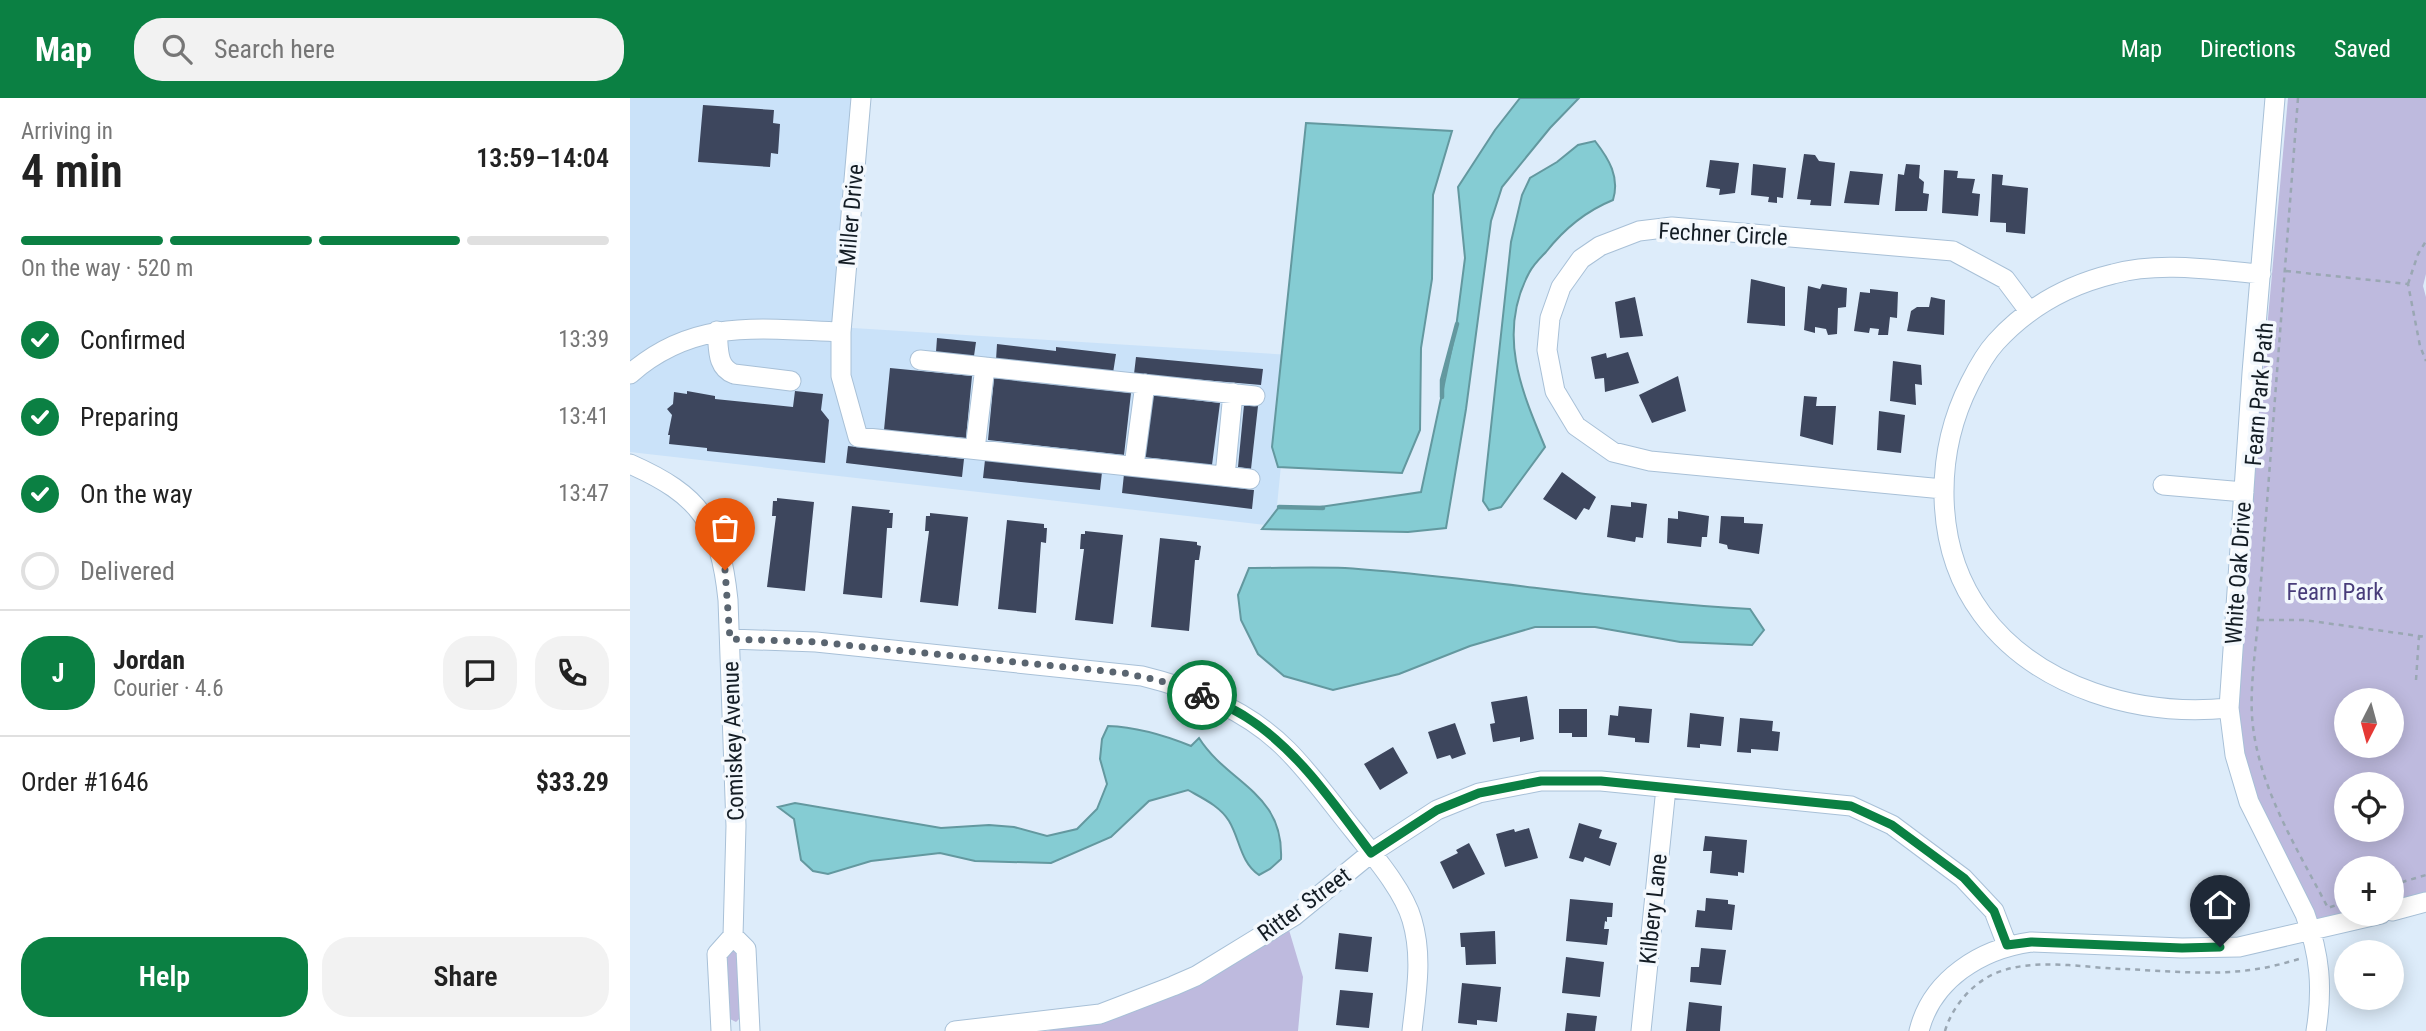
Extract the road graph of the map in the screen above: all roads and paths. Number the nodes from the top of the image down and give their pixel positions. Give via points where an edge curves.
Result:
1 (861, 98) edge
2 (2275, 98) edge
3 (2298, 98) edge
4 (2426, 241) edge
5 (2285, 271) junction
6 (2261, 274) junction
7 (2408, 284) junction
8 (2029, 311) junction
9 (716, 331) junction
10 (841, 331) junction
11 (920, 360) dead end
12 (2426, 361) edge
13 (985, 367) junction
14 (630, 374) edge
15 (792, 382) dead end
16 (1145, 384) junction
17 (1233, 393) junction
18 (1255, 396) dead end
19 (975, 449) junction
20 (630, 464) edge
21 (1134, 466) junction
22 (1225, 476) junction
23 (1250, 479) dead end
24 (2163, 485) dead end
25 (1943, 489) junction
26 (2244, 492) junction
27 (2258, 620) junction
28 (2419, 636) junction
29 (2426, 637) edge
30 (730, 639) junction
31 (2416, 680) dead end
32 (2229, 708) junction
33 (1666, 788) junction
34 (1371, 853) junction
35 (2426, 875) edge
36 (2404, 881) edge
37 (2426, 902) edge
38 (2334, 906) edge
39 (2404, 908) edge
40 (2334, 925) edge
41 (2311, 931) junction
42 (733, 936) junction
43 (2007, 945) junction
44 (2301, 959) dead end
45 (1920, 1029) edge
46 (721, 1031) edge
47 (750, 1031) edge
48 (956, 1031) edge
49 (1412, 1031) edge
50 (1641, 1031) edge
51 (1945, 1031) edge
52 (2316, 1031) edge

1 - 10 street, Miller Drive
2 - 6 street, White Oak Drive
3 - 5 path, Fearn Park Path
4 - 7 path
5 - 7 path
5 - 27 path, Fearn Park Path
6 - 8 street via 2166,267 2115,273 2073,287
6 - 26 street, White Oak Drive
7 - 12 path
8 - 25 street via 1994,344 1957,408
8 - 25 street, Fechner Circle via 2004,279 1953,251 1672,227 1639,231 1600,246 1581,260 1561,287 1550,318 1547,350 1555,391 1576,426 1613,452 1650,461
9 - 10 street
9 - 14 street via 660,350
9 - 15 street via 720,362 726,371
10 - 19 street, Miller Drive via 841,376 858,437
11 - 13 street
13 - 16 street
13 - 19 street
16 - 17 street
16 - 21 street
17 - 18 street
17 - 22 street
19 - 21 street
20 - 30 street, Comiskey Avenue via 681,491 705,519 725,570
21 - 22 street
22 - 23 street
24 - 26 street
25 - 32 street via 1947,532 1961,577 1982,614 2015,650 2050,673 2100,696 2181,709
26 - 32 street, White Oak Drive
27 - 28 path via 2304,620
27 - 38 path, Fearn Park Path via 2253,733 2266,786 2328,908
28 - 29 path
28 - 31 path
30 - 34 street via 816,642 1124,673 1192,690 1247,717 1284,748
30 - 42 street, Comiskey Avenue via 736,826
32 - 41 street, White Oak Drive via 2235,755 2249,802
33 - 34 street, Ritter Street via 1556,780 1496,789 1437,810
33 - 43 street, Ritter Street via 1851,806 1892,825 1964,878 1994,911
33 - 50 street, Kilbery Lane
34 - 48 street, Ritter Street via 1294,916 1173,986 1100,1014
34 - 49 street via 1404,900 1415,934 1419,968
35 - 36 path
37 - 39 street
40 - 41 street
41 - 43 street via 2239,947
41 - 52 street, White Oak Drive via 2319,962
42 - 46 street, Comiskey Avenue via 717,954
42 - 47 street, Comiskey Avenue via 746,949
43 - 45 street via 1972,961 1949,980 1932,1001
44 - 51 path via 2227,972 2057,965 2014,968 1973,987 1949,1017

